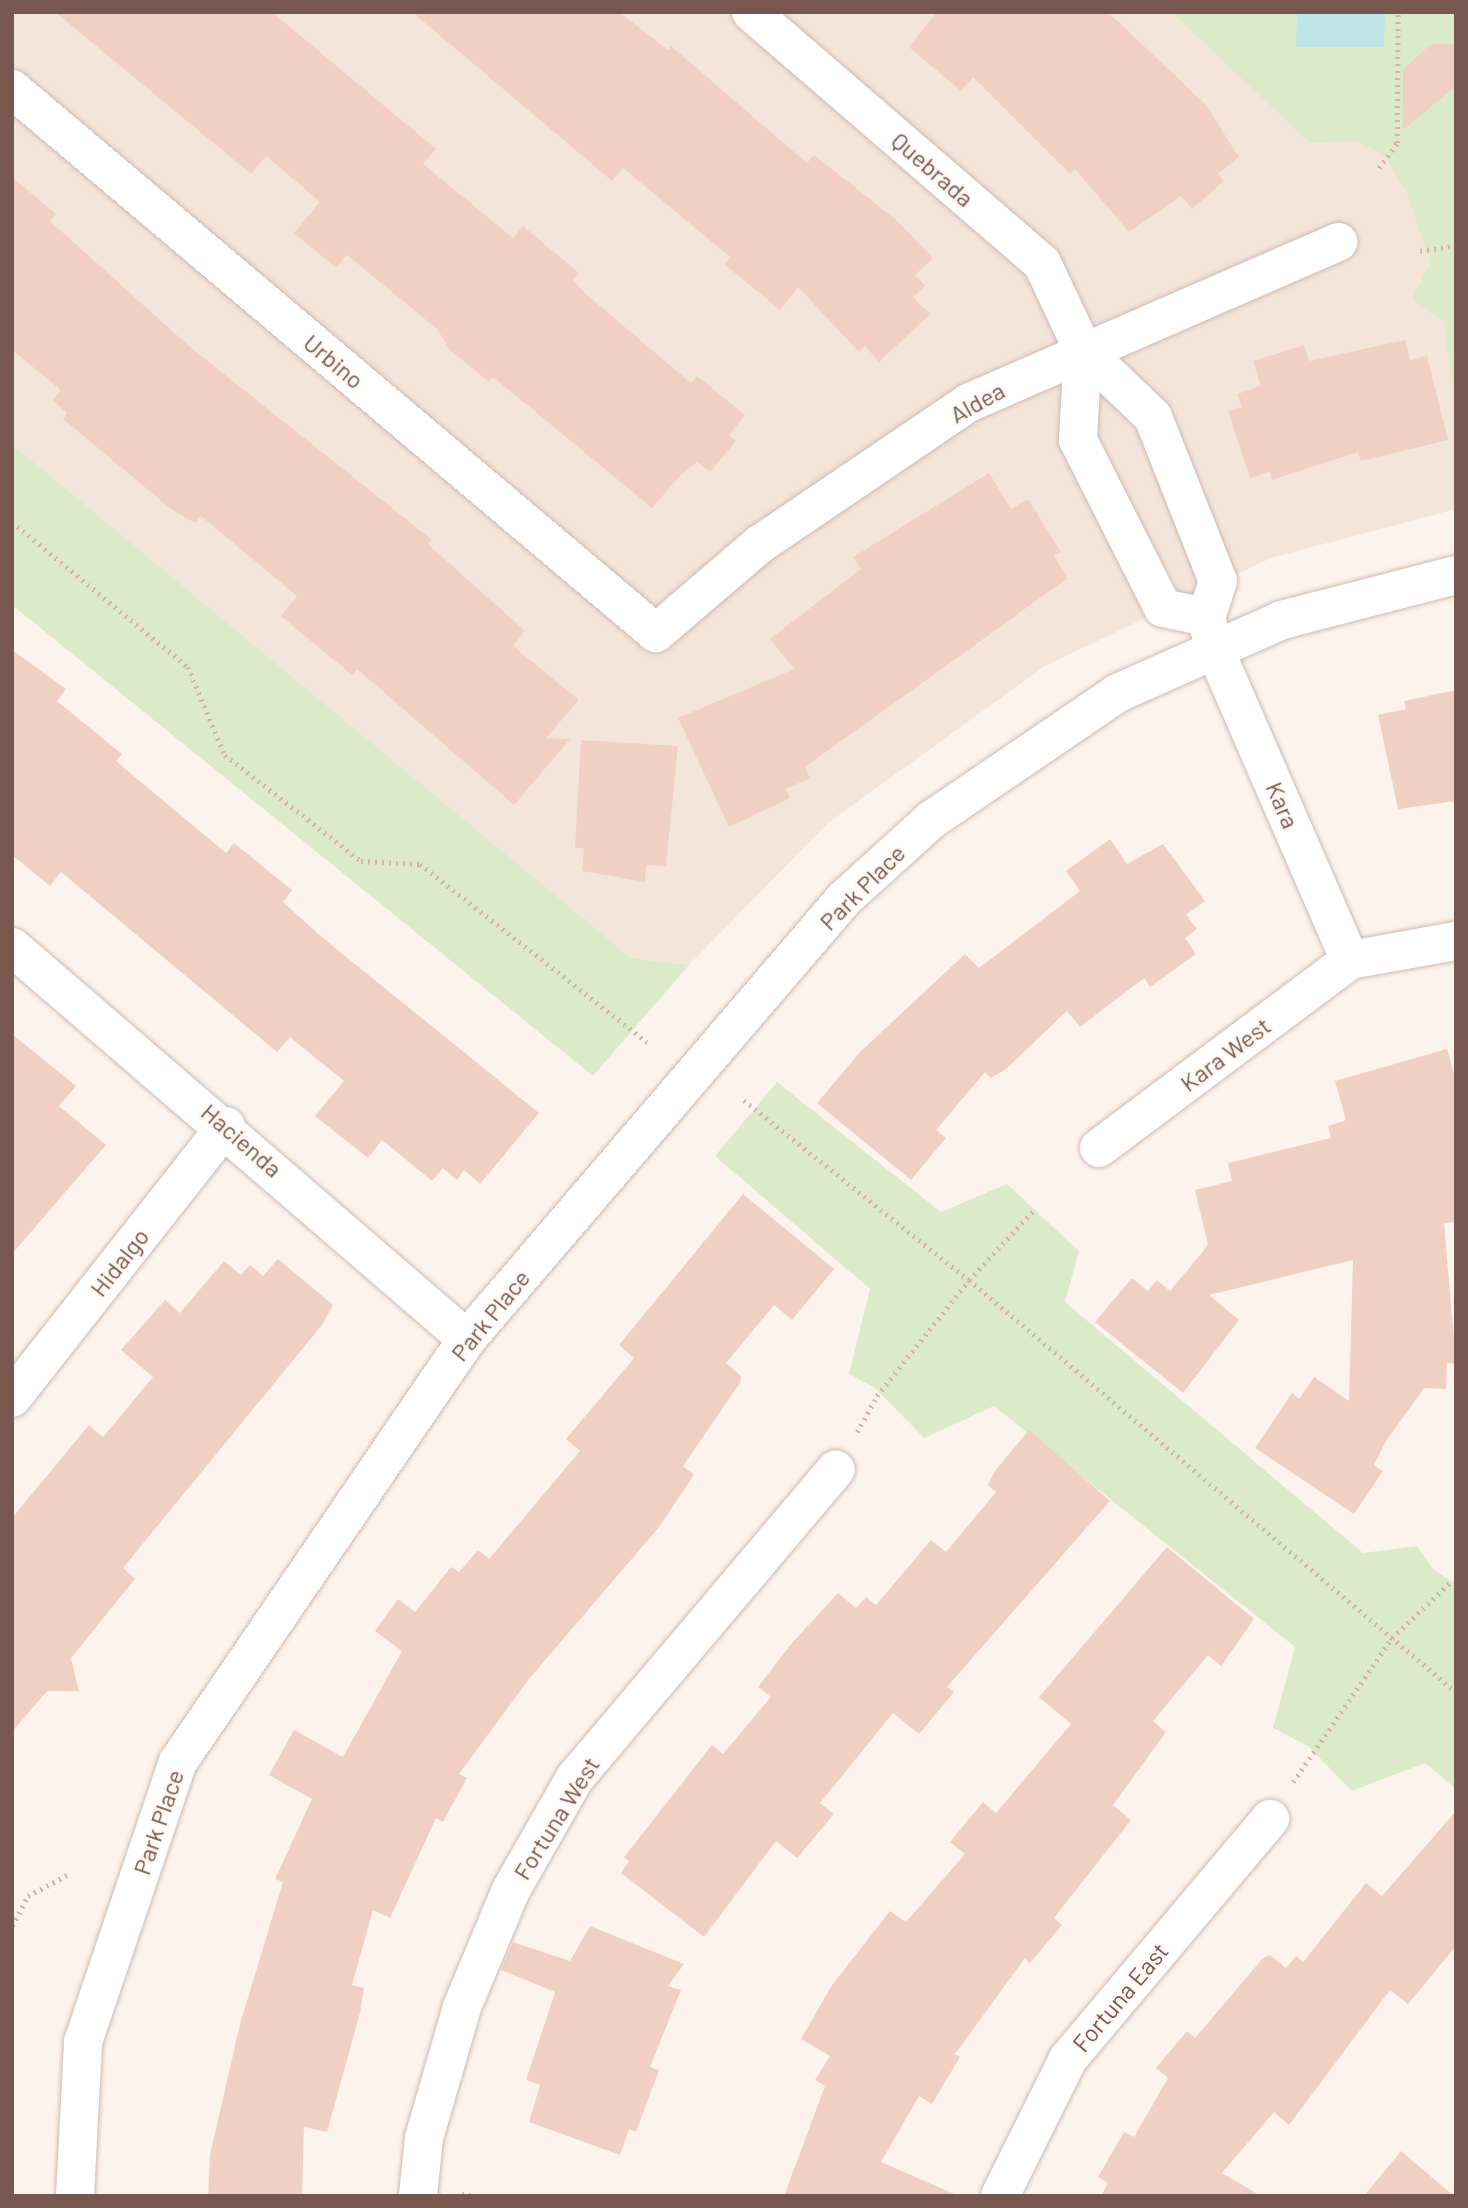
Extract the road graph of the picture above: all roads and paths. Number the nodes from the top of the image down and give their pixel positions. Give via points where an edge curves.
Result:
1 (751, 12) edge
2 (1398, 12) edge
3 (12, 89) edge
4 (1379, 168) dead end
5 (1338, 242) dead end
6 (1456, 245) edge
7 (1420, 251) dead end
8 (1083, 350) junction
9 (12, 522) edge
10 (1456, 575) edge
11 (656, 633) joint
12 (1211, 634) junction
13 (1456, 941) edge
14 (12, 947) edge
15 (1350, 960) junction
16 (648, 1043) dead end
17 (744, 1100) dead end
18 (226, 1126) junction
19 (1099, 1148) dead end
20 (1036, 1208) dead end
21 (969, 1280) junction
22 (467, 1339) junction
23 (12, 1398) edge
24 (836, 1469) joint
25 (1453, 1580) dead end
26 (1392, 1638) junction
27 (1456, 1692) edge
28 (1270, 1819) joint
29 (69, 1874) dead end
30 (12, 1926) edge
31 (75, 2196) edge
32 (418, 2196) edge
33 (1000, 2196) edge

1 - 8 street, Quebrada via 1042,264
2 - 4 path via 1397,143
3 - 11 street, Urbino
5 - 8 street, Aldea
6 - 7 path
8 - 11 street, Aldea via 968,404 760,544
8 - 12 street, Quebrada via 1153,417 1218,581
8 - 12 street, Quebrada via 1078,440 1163,608
9 - 16 path via 188,667 225,755 361,861 420,864
10 - 12 street, Park Place
12 - 15 street, Kara
12 - 22 street, Park Place via 1027,751 931,820 844,899
13 - 15 street
14 - 18 street, Hacienda
15 - 19 street, Kara West
17 - 21 path
18 - 22 street, Hacienda
18 - 23 street, Hidalgo
20 - 21 path
21 - 24 path via 877,1396
21 - 26 path
22 - 31 street, Park Place via 178,1762 83,2042
24 - 32 street, Fortuna West via 575,1778 555,1812 511,1890 462,2007 424,2137
25 - 26 path
26 - 27 path
26 - 28 path
28 - 33 street, Fortuna East via 1068,2059
29 - 30 path via 28,1896

